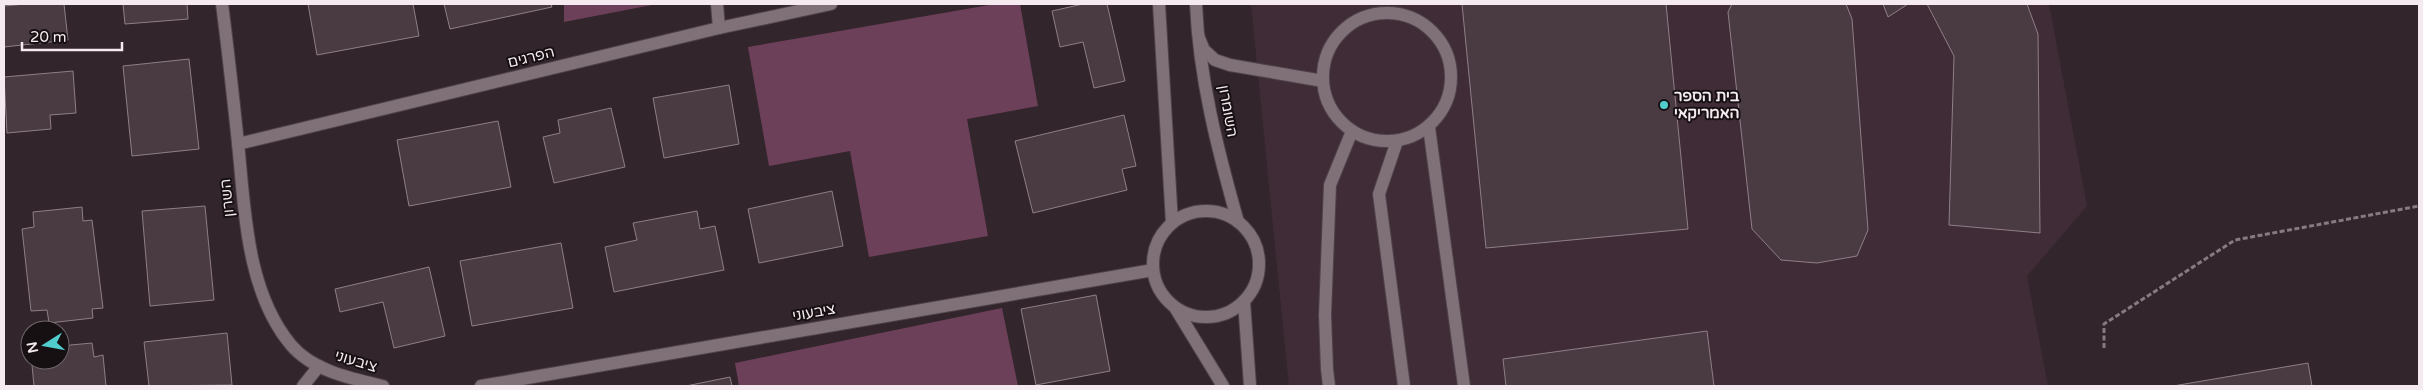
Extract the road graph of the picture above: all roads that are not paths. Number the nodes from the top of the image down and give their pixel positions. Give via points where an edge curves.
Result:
1 (222, 4) edge
2 (717, 4) edge
3 (831, 4) edge
4 (1159, 4) edge
5 (1196, 4) edge
6 (719, 28) junction
7 (1197, 35) junction
8 (1323, 81) junction
9 (1429, 127) junction
10 (1352, 131) junction
11 (1397, 141) junction
12 (238, 144) junction
13 (1238, 222) junction
14 (1172, 223) junction
15 (1153, 270) junction
16 (1244, 301) junction
17 (1176, 308) junction
18 (319, 366) junction
19 (303, 386) edge
20 (383, 386) edge
21 (481, 386) edge
22 (1223, 386) edge
23 (1250, 386) edge
24 (1329, 386) edge
25 (1404, 386) edge
26 (1464, 386) edge

1 - 12 street, השרון
2 - 6 street
3 - 6 street, הפרגים
4 - 14 street
5 - 7 street, השומרון
6 - 12 street, הפרגים
7 - 8 street via 1204,50 1215,60 1230,66
7 - 13 street, השומרון via 1219,154
8 - 9 street via 1324,63 1330,46 1340,32 1354,22 1387,12 1421,22 1444,47 1452,81 1448,99
8 - 10 street via 1326,99 1334,115
9 - 11 street
9 - 26 street
10 - 11 street via 1380,142
10 - 24 street via 1330,185 1325,315
11 - 25 street via 1379,194
12 - 18 street, השרון via 244,209 262,288 274,317 292,346
13 - 14 street via 1227,215 1200,211
13 - 16 street via 1248,232 1260,263 1257,280
14 - 15 street via 1158,240
15 - 17 street via 1164,298
15 - 21 street, ציבעוני
16 - 17 street via 1224,315 1207,318 1191,316
16 - 23 street
17 - 22 street
18 - 19 street
18 - 20 street, ציבעוני via 355,380

